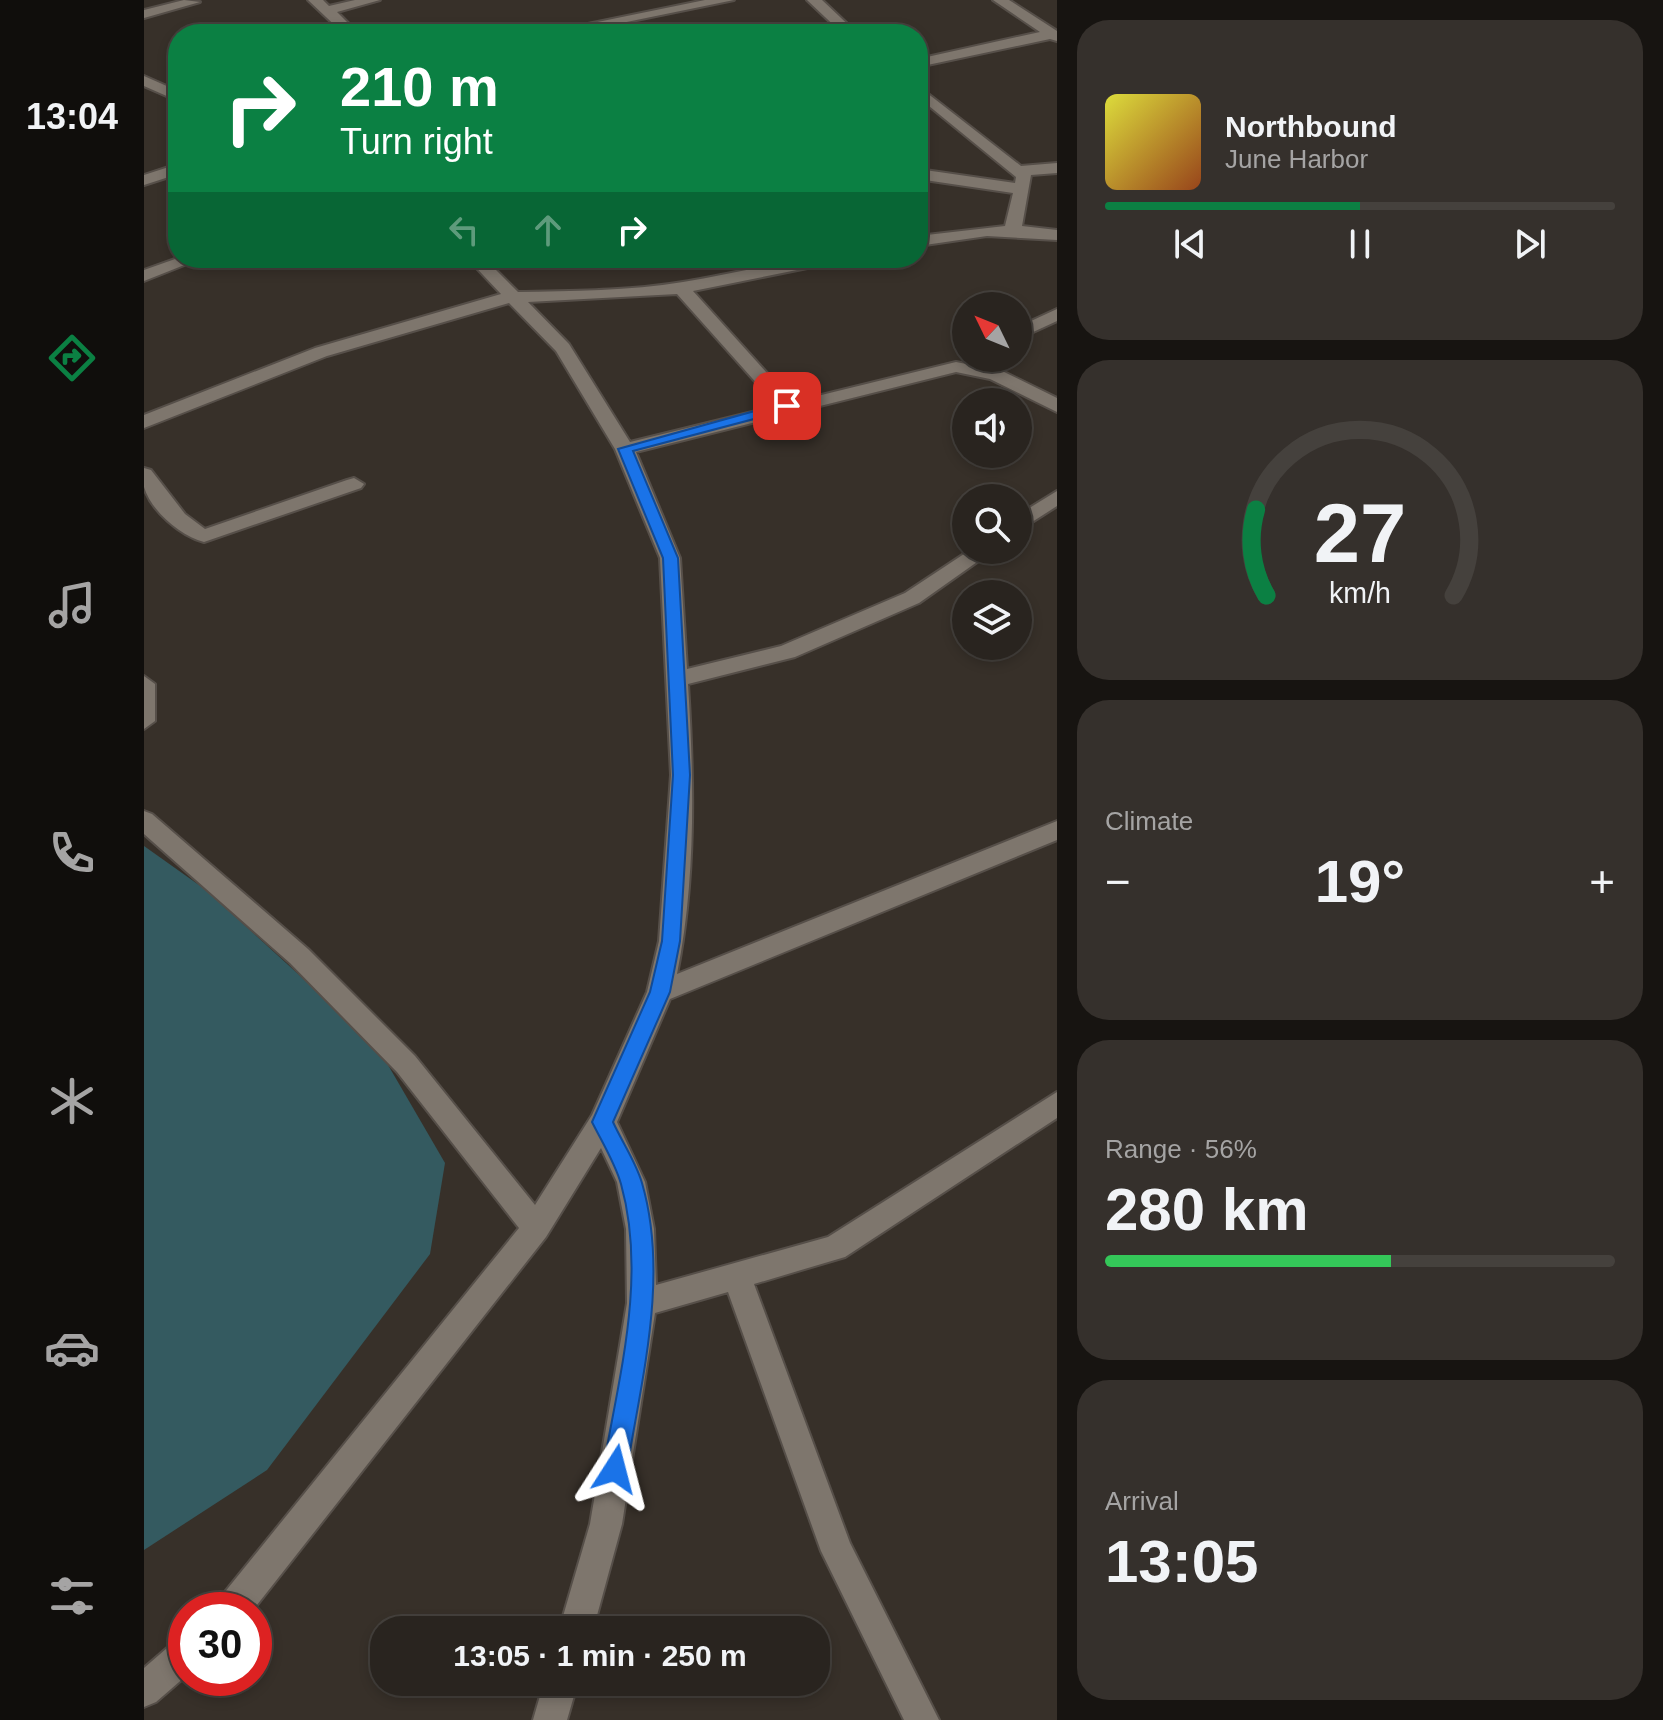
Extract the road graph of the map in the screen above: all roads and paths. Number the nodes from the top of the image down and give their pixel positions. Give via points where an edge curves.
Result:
1 (192, 0) edge
2 (373, 0) edge
3 (727, 0) edge
4 (814, 0) edge
5 (1000, 0) edge
6 (320, 6) edge
7 (144, 14) edge
8 (341, 24) edge
9 (599, 24) edge
10 (840, 24) edge
11 (1054, 35) edge
12 (928, 61) edge
13 (144, 80) edge
14 (168, 92) edge
15 (928, 98) edge
16 (1057, 168) edge
17 (1019, 171) junction
18 (168, 172) edge
19 (928, 175) edge
20 (144, 180) edge
21 (1021, 189) junction
22 (1013, 228) junction
23 (1057, 235) edge
24 (928, 239) edge
25 (168, 267) edge
26 (486, 268) edge
27 (782, 268) edge
28 (144, 276) edge
29 (681, 288) junction
30 (516, 297) junction
31 (1057, 314) edge
32 (1032, 327) edge
33 (952, 365) edge
34 (989, 372) edge
35 (787, 406) junction
36 (1057, 406) edge
37 (144, 422) edge
38 (625, 449) junction
39 (144, 474) edge
40 (354, 484) dead end
41 (1057, 497) edge
42 (1032, 515) edge
43 (963, 564) edge
44 (679, 679) junction
45 (144, 684) edge
46 (144, 721) edge
47 (144, 820) edge
48 (1057, 830) edge
49 (660, 992) junction
50 (1057, 1104) edge
51 (603, 1122) junction
52 (536, 1228) junction
53 (736, 1275) junction
54 (642, 1303) junction
55 (246, 1592) edge
56 (580, 1616) edge
57 (168, 1669) edge
58 (144, 1690) edge
59 (557, 1696) edge
60 (550, 1720) edge
61 (922, 1720) edge

1 - 7 street
2 - 6 street
3 - 9 street
4 - 10 street
5 - 11 street
6 - 8 street
11 - 12 street
13 - 14 street
15 - 17 street
16 - 17 street
17 - 21 street via 1024,176
18 - 20 street
19 - 21 street
21 - 22 street
22 - 23 street
22 - 24 street
25 - 28 street
26 - 30 street
27 - 29 street
29 - 30 street
29 - 35 street
30 - 37 street via 321,352
30 - 38 street via 563,348
31 - 32 street
33 - 35 street
34 - 36 street
35 - 38 street
38 - 44 street via 670,558
39 - 40 street via 182,524 204,536
41 - 42 street
43 - 44 street via 912,598 787,652
44 - 49 street via 682,775 671,941
45 - 46 street
47 - 52 street via 299,956 406,1064
48 - 49 street
49 - 51 street
50 - 53 street via 835,1248
51 - 52 street
51 - 54 street via 631,1182 640,1229
52 - 55 street
53 - 54 street
53 - 61 street via 837,1551
54 - 56 street via 606,1524
57 - 58 street
59 - 60 street

